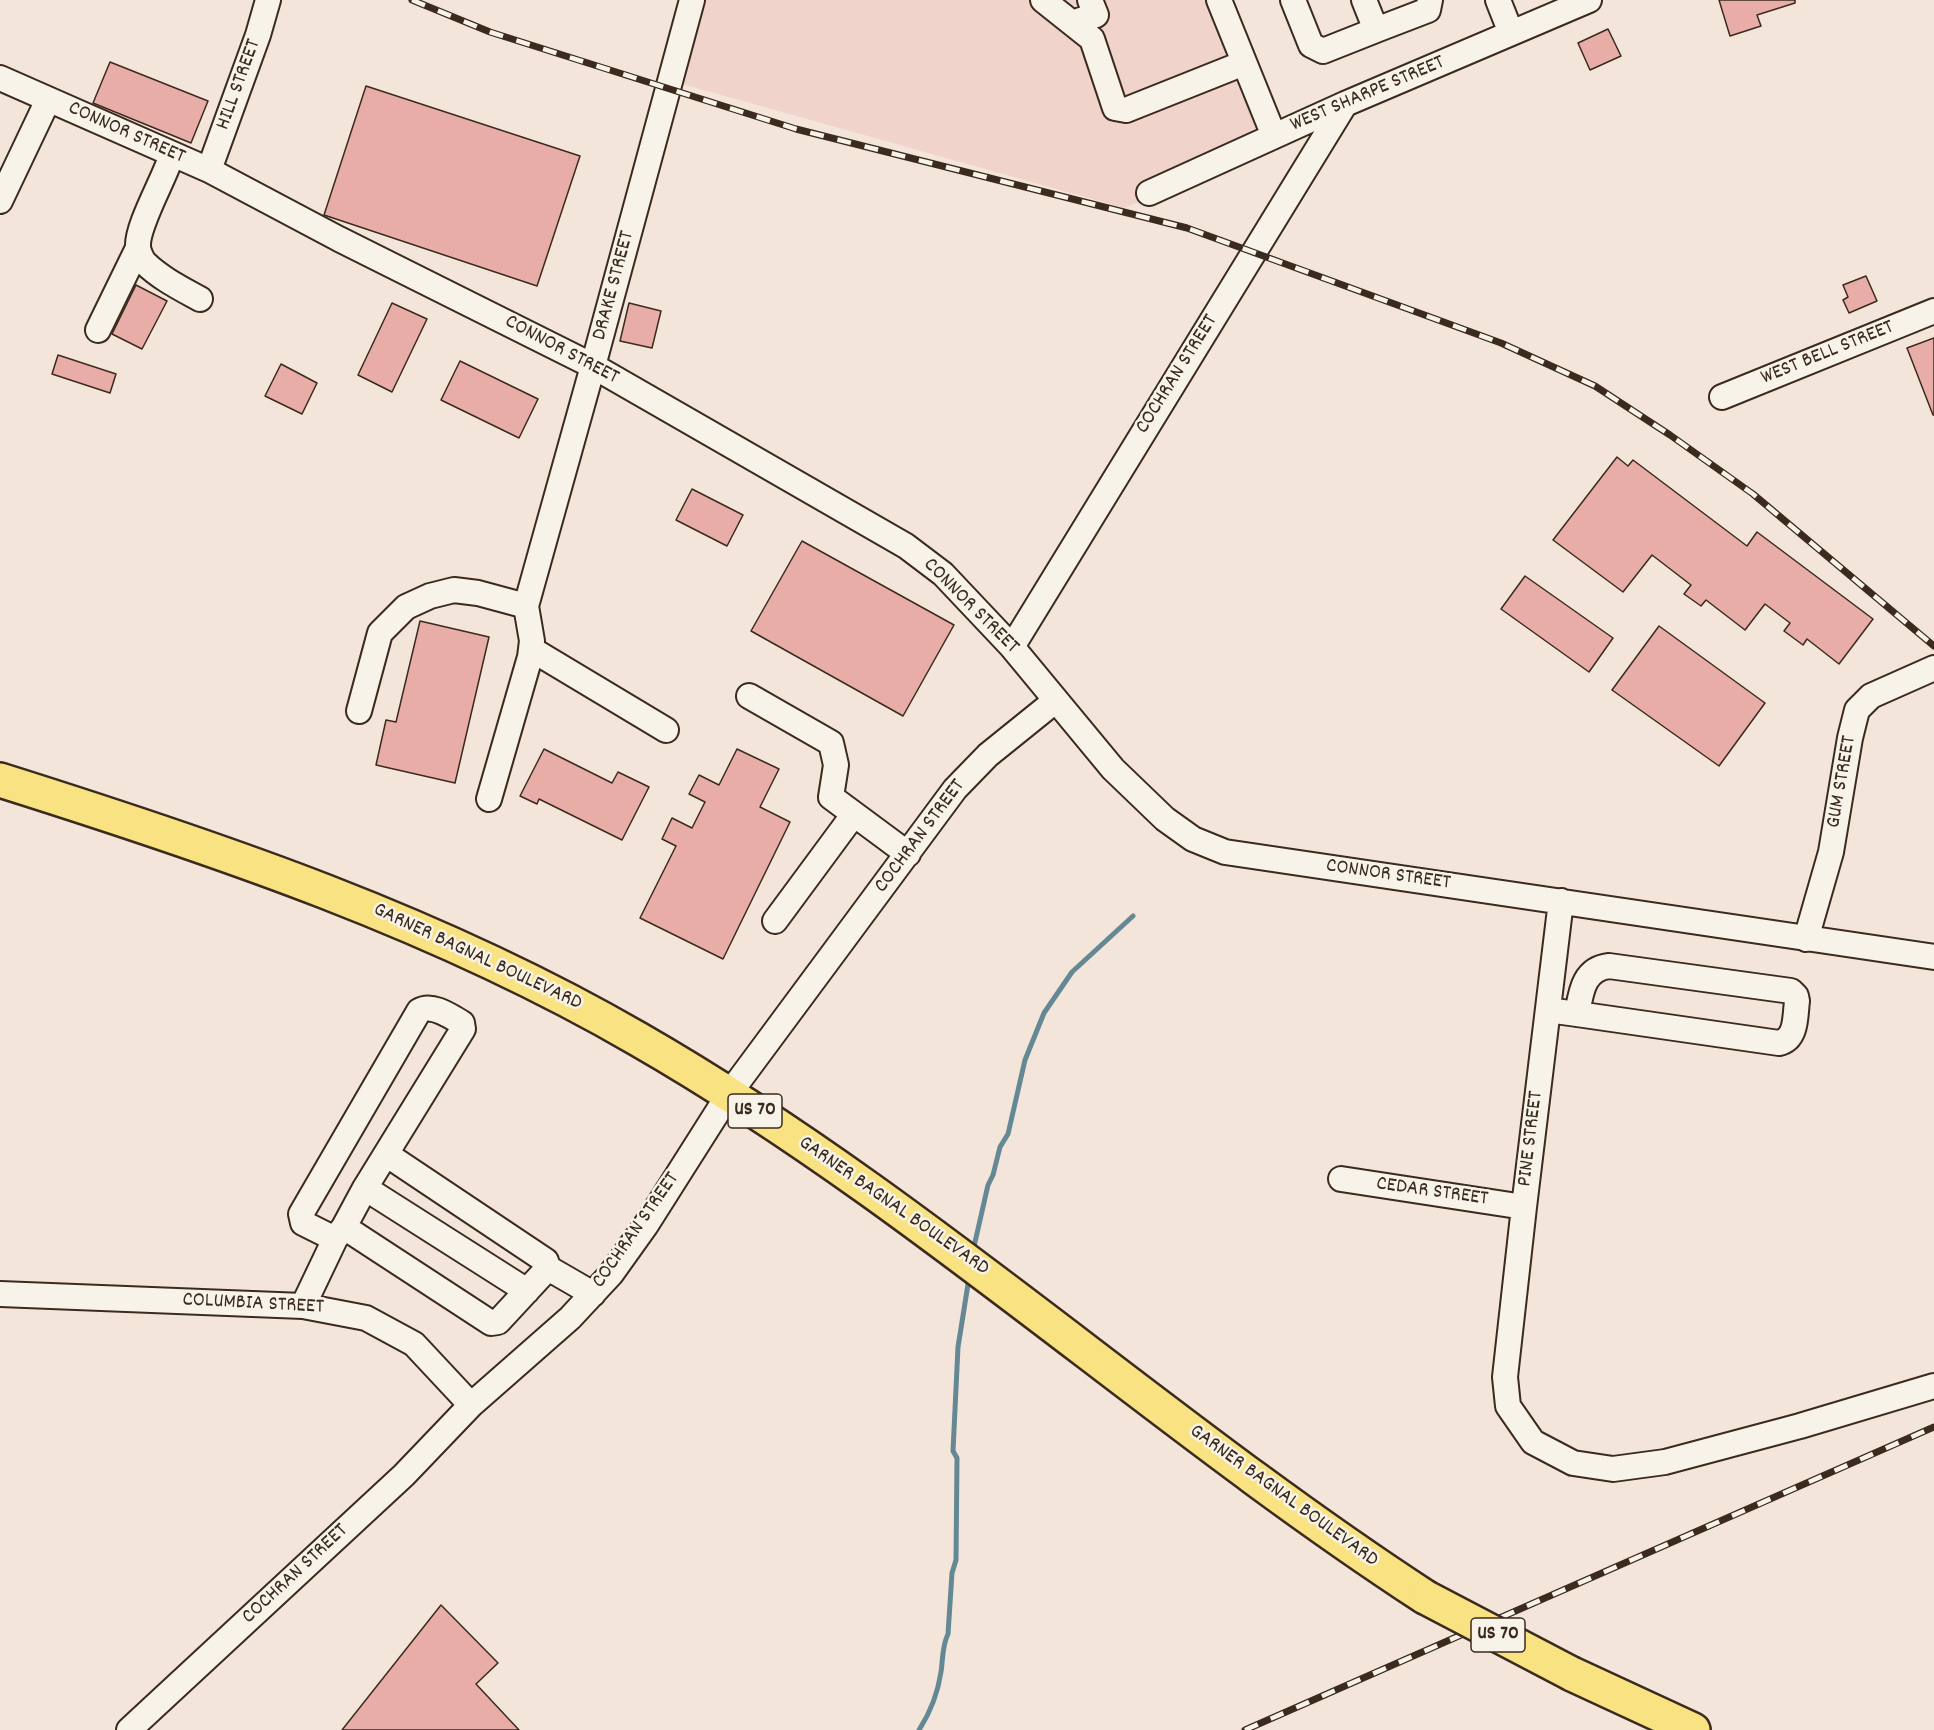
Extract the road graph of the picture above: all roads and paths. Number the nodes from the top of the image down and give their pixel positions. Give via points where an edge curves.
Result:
1 (268, 0) edge
2 (692, 0) edge
3 (1043, 0) edge
4 (1090, 0) edge
5 (1219, 0) edge
6 (1293, 0) edge
7 (1364, 0) edge
8 (1430, 0) edge
9 (1498, 0) edge
10 (1589, 0) edge
11 (1072, 23) junction
12 (1376, 30) junction
13 (1511, 33) junction
14 (1244, 63) junction
15 (0, 78) edge
16 (48, 100) junction
17 (1345, 104) junction
18 (1274, 136) junction
19 (172, 154) junction
20 (209, 170) junction
21 (1149, 193) dead end
22 (0, 201) edge
23 (138, 248) junction
24 (200, 299) dead end
25 (1934, 311) edge
26 (98, 330) dead end
27 (593, 366) junction
28 (1722, 397) dead end
29 (526, 606) junction
30 (1012, 647) junction
31 (531, 649) junction
32 (1934, 668) edge
33 (749, 696) dead end
34 (1055, 701) junction
35 (359, 711) dead end
36 (666, 730) dead end
37 (0, 780) edge
38 (489, 799) dead end
39 (854, 814) junction
40 (908, 854) junction
41 (1561, 901) junction
42 (775, 921) dead end
43 (1806, 939) junction
44 (1934, 957) edge
45 (1548, 1010) junction
46 (1576, 1014) junction
47 (729, 1094) junction
48 (386, 1154) junction
49 (1341, 1179) dead end
50 (365, 1188) junction
51 (1524, 1207) junction
52 (340, 1233) junction
53 (548, 1268) junction
54 (527, 1291) junction
55 (0, 1294) edge
56 (593, 1294) junction
57 (303, 1306) junction
58 (1934, 1386) edge
59 (471, 1405) junction
60 (129, 1730) edge
61 (1693, 1730) edge

1 - 20 street, HILL STREET
2 - 27 street, DRAKE STREET
3 - 11 street
4 - 11 street via 1096,15
5 - 14 street
6 - 12 street via 1311,45 1323,51
7 - 12 street
8 - 12 street via 1428,9
9 - 13 street
10 - 13 street, WEST SHARPE STREET
11 - 14 street via 1092,39 1115,108 1126,110
13 - 17 street, WEST SHARPE STREET
14 - 18 street
15 - 16 street, CONNOR STREET
16 - 19 street, CONNOR STREET
16 - 22 street
17 - 18 street, WEST SHARPE STREET
17 - 30 street, COCHRAN STREET
18 - 21 street, WEST SHARPE STREET
19 - 20 street, CONNOR STREET
19 - 23 street via 140,233
20 - 27 street, CONNOR STREET
23 - 24 street via 144,262
23 - 26 street
25 - 28 street, WEST BELL STREET
27 - 29 street, DRAKE STREET
27 - 30 street, CONNOR STREET via 906,546 944,574
29 - 31 street
29 - 35 street via 454,590 406,607 380,633
30 - 34 street, CONNOR STREET
31 - 36 street
31 - 38 street
32 - 43 street, GUM STREET via 1871,696 1857,710 1831,852
33 - 39 street via 831,743 836,765 831,797
34 - 40 street, COCHRAN STREET via 988,755 955,789
34 - 41 street, CONNOR STREET via 1113,769 1165,819 1193,839 1225,852
37 - 47 highway, GARNER BAGNAL BOULEVARD / US 70 via 138,823 363,905 546,988
39 - 40 street
39 - 42 street
40 - 47 street, COCHRAN STREET
41 - 43 street, CONNOR STREET
41 - 45 street, PINE STREET
43 - 44 street, CONNOR STREET
45 - 46 street
45 - 51 street, PINE STREET
46 - 46 street via 1583,982 1598,969 1610,966 1791,991 1797,1001 1793,1033 1779,1043
47 - 56 street, COCHRAN STREET via 646,1225
47 - 61 highway, GARNER BAGNAL BOULEVARD / US 70, bridge via 962,1256 1285,1501 1425,1597 1572,1674
48 - 50 street
48 - 52 street via 463,1029 462,1023 430,1008 419,1011 301,1214 303,1223
48 - 53 street via 546,1261
49 - 51 street, CEDAR STREET
50 - 52 street
50 - 54 street
51 - 58 street, PINE STREET via 1505,1377 1508,1406 1533,1442 1573,1463 1614,1469 1665,1462
52 - 54 street via 491,1323 498,1322
52 - 57 street
53 - 54 street
53 - 56 street
55 - 57 street, COLUMBIA STREET
56 - 59 street, COCHRAN STREET
57 - 59 street, COLUMBIA STREET via 366,1318 414,1344
59 - 60 street, COCHRAN STREET via 404,1475

